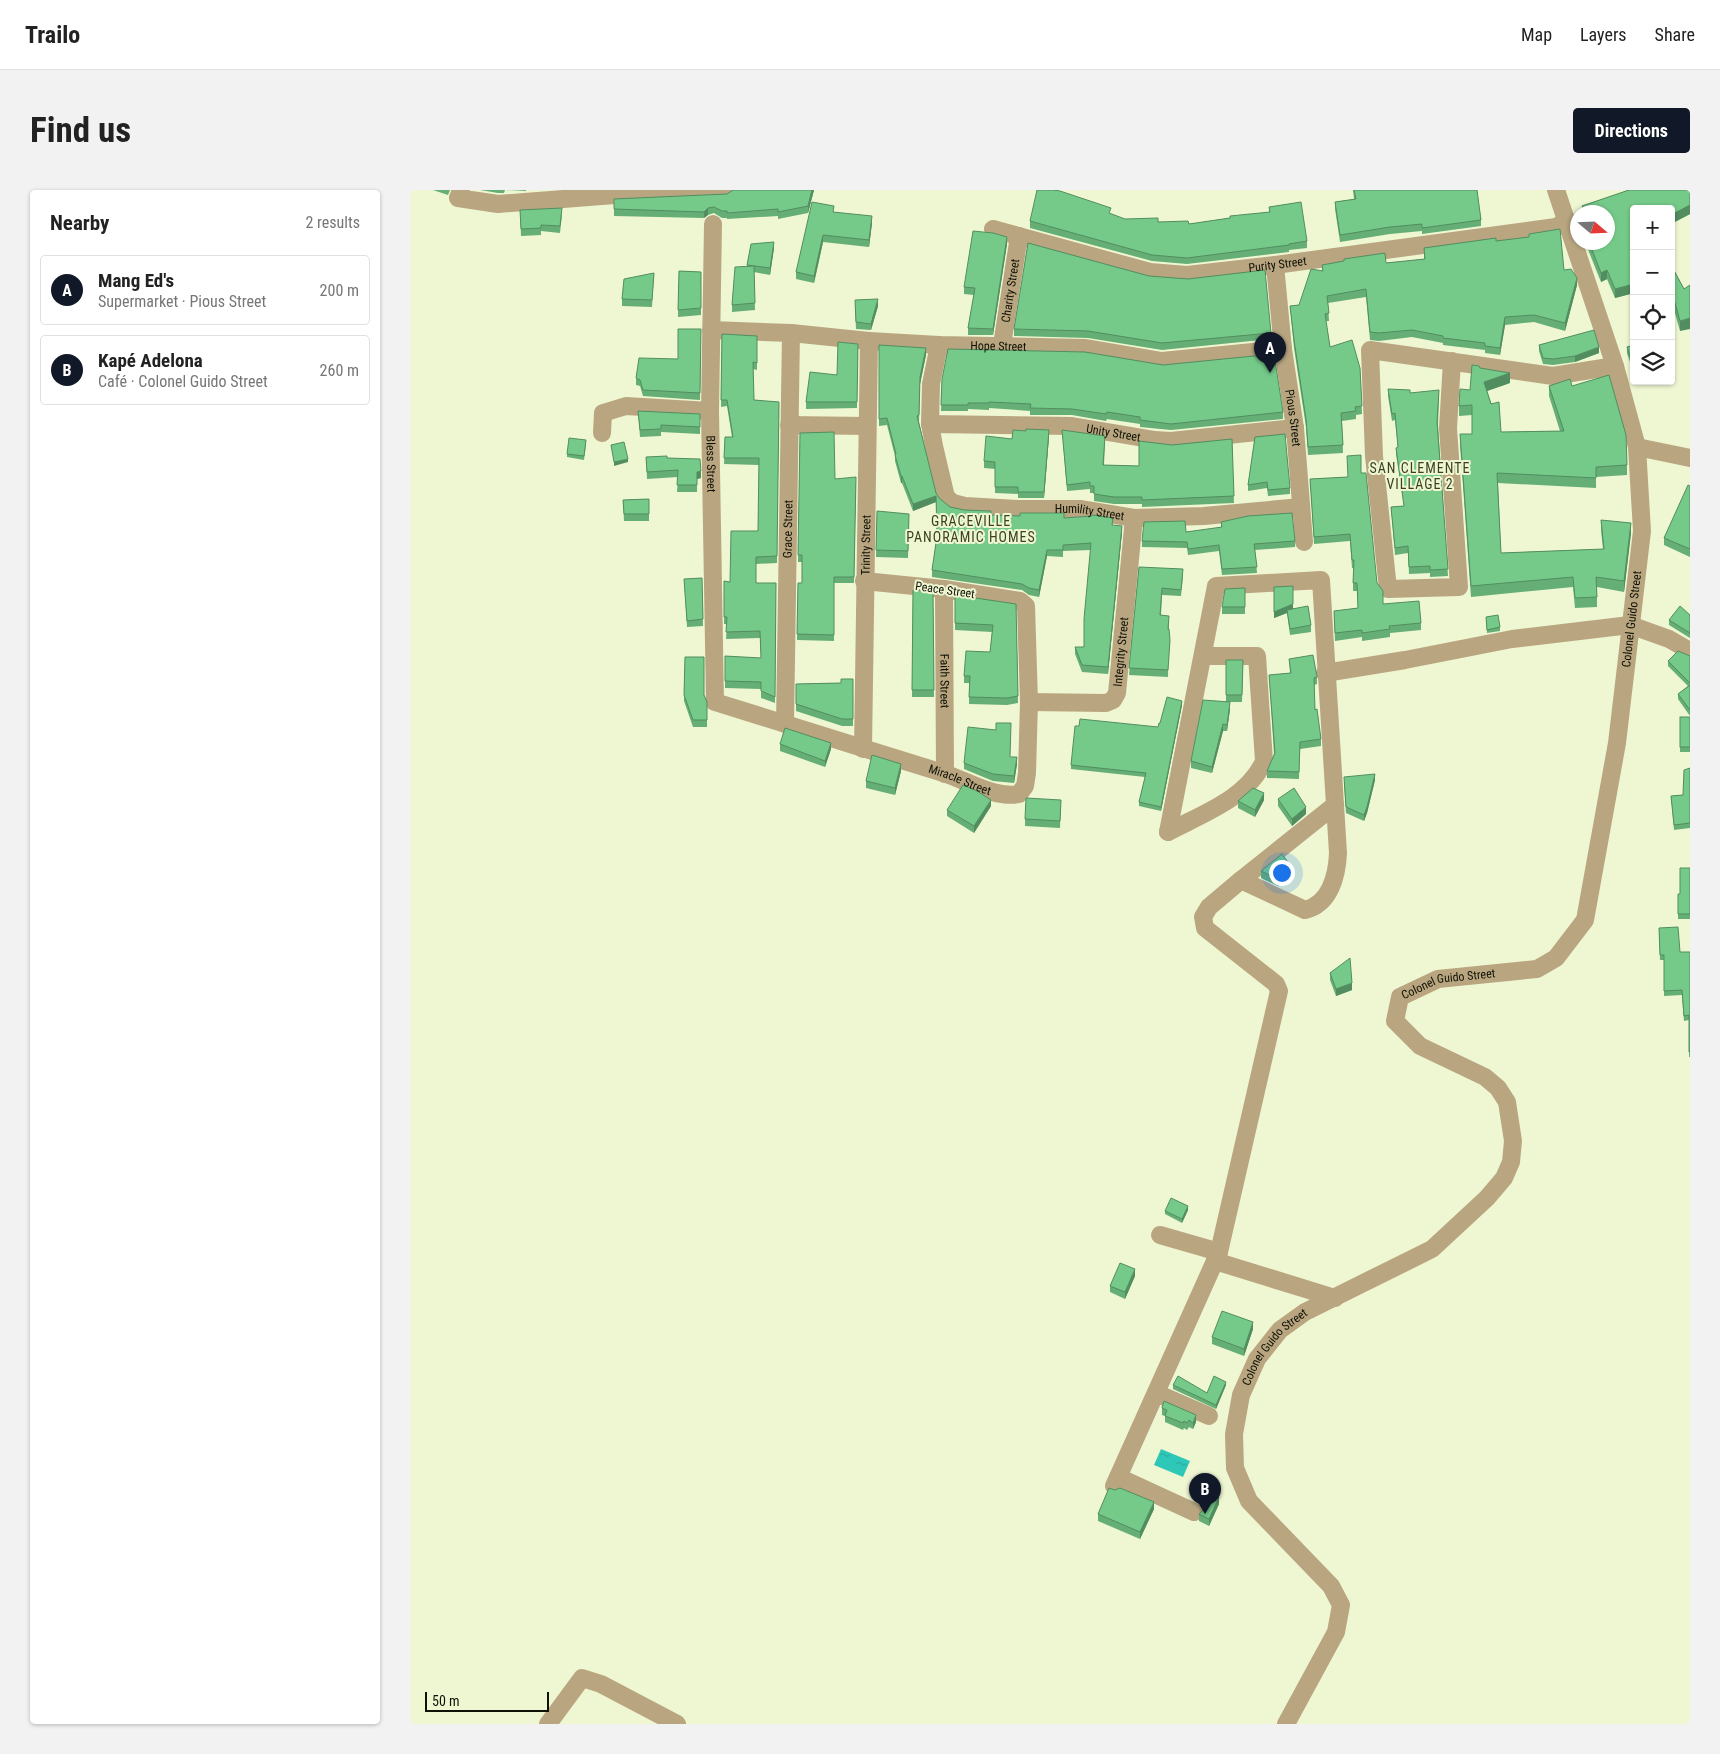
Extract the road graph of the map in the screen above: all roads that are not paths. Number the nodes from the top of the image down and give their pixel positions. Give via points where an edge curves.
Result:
1 (715, 190) edge
2 (726, 190) edge
3 (1556, 190) edge
4 (641, 191) edge
5 (459, 194) edge
6 (1567, 222) junction
7 (713, 224) dead end
8 (993, 229) dead end
9 (1020, 236) junction
10 (1275, 265) junction
11 (711, 330) junction
12 (791, 333) junction
13 (869, 341) junction
14 (939, 345) junction
15 (1002, 345) junction
16 (1283, 349) junction
17 (1452, 361) junction
18 (1615, 366) junction
19 (710, 411) junction
20 (930, 424) junction
21 (789, 425) junction
22 (867, 426) junction
23 (1294, 428) junction
24 (602, 433) dead end
25 (1637, 447) junction
26 (1690, 458) edge
27 (1301, 507) junction
28 (1134, 518) junction
29 (1304, 542) dead end
30 (864, 581) junction
31 (944, 589) junction
32 (1024, 604) joint
33 (1630, 626) junction
34 (1690, 650) edge
35 (1203, 656) junction
36 (1326, 673) junction
37 (715, 702) joint
38 (1029, 702) junction
39 (785, 724) junction
40 (863, 749) junction
41 (945, 774) junction
42 (1335, 805) junction
43 (1241, 880) junction
44 (1160, 1235) dead end
45 (1217, 1256) junction
46 (1335, 1298) junction
47 (1156, 1393) junction
48 (1209, 1416) dead end
49 (1194, 1512) dead end
50 (548, 1724) edge
51 (677, 1724) edge
52 (1286, 1724) edge

1 - 2 street
1 - 4 street
3 - 6 street, Colonel Guido Street
4 - 5 street via 498,204
6 - 10 street, Purity Street via 1556,227
6 - 18 street, Colonel Guido Street
7 - 11 street, Bless Street
8 - 9 street, Purity Street
9 - 10 street, Purity Street via 1168,275 1187,276
9 - 15 street, Charity Street
10 - 16 street, Pious Street
11 - 12 street, Hope Street
11 - 19 street, Bless Street
12 - 13 street, Hope Street
12 - 21 street, Grace Street
13 - 14 street, Hope Street
13 - 22 street, Trinity Street
14 - 15 street, Hope Street
14 - 20 street, Humility Street via 931,384
15 - 16 street, Hope Street via 1086,348 1162,361
16 - 23 street, Pious Street
17 - 17 street via 1448,428 1459,587 1388,589 1374,456 1370,350
17 - 18 street via 1553,376
18 - 25 street, Colonel Guido Street
19 - 24 street via 626,406 604,413
19 - 37 street, Bless Street
20 - 23 street, Unity Street via 1072,426 1171,441
20 - 28 street, Humility Street via 942,484 946,497 953,503 1018,510 1080,509
21 - 22 street
21 - 39 street, Grace Street
22 - 30 street, Trinity Street
23 - 27 street, Pious Street
25 - 26 street
25 - 33 street, Colonel Guido Street via 1642,530
27 - 28 street, Humility Street via 1204,516
27 - 29 street, Pious Street
28 - 38 street, Integrity Street via 1117,693 1106,703
30 - 31 street, Peace Street
30 - 40 street, Trinity Street
31 - 32 street, Peace Street via 1020,600
31 - 41 street, Faith Street
32 - 38 street, Miracle Street
33 - 34 street
33 - 36 street via 1512,639
33 - 46 street, Colonel Guido Street via 1617,743 1585,920 1556,958 1537,969 1438,979 1400,997 1395,1021 1420,1046 1485,1077 1507,1102 1513,1141 1511,1162 1504,1178 1432,1248
35 - 35 street via 1257,656 1264,761 1260,771 1244,789 1168,832
35 - 36 street via 1216,586 1321,580
36 - 42 street
37 - 39 street, Miracle Street
38 - 41 street, Miracle Street via 1027,773 1025,786 1019,794 999,794
39 - 40 street, Miracle Street
40 - 41 street, Miracle Street
42 - 43 street
42 - 43 street via 1338,870 1332,885 1315,907 1305,910
43 - 45 street via 1209,907 1203,917 1205,928 1276,984 1279,991
44 - 45 street
45 - 46 street
45 - 47 street
46 - 52 street, Colonel Guido Street via 1305,1312 1280,1330 1257,1359 1241,1395 1234,1434 1235,1468 1249,1501 1331,1586 1342,1605 1336,1632
47 - 48 street
47 - 49 street via 1116,1481
50 - 51 street via 582,1678 601,1684

